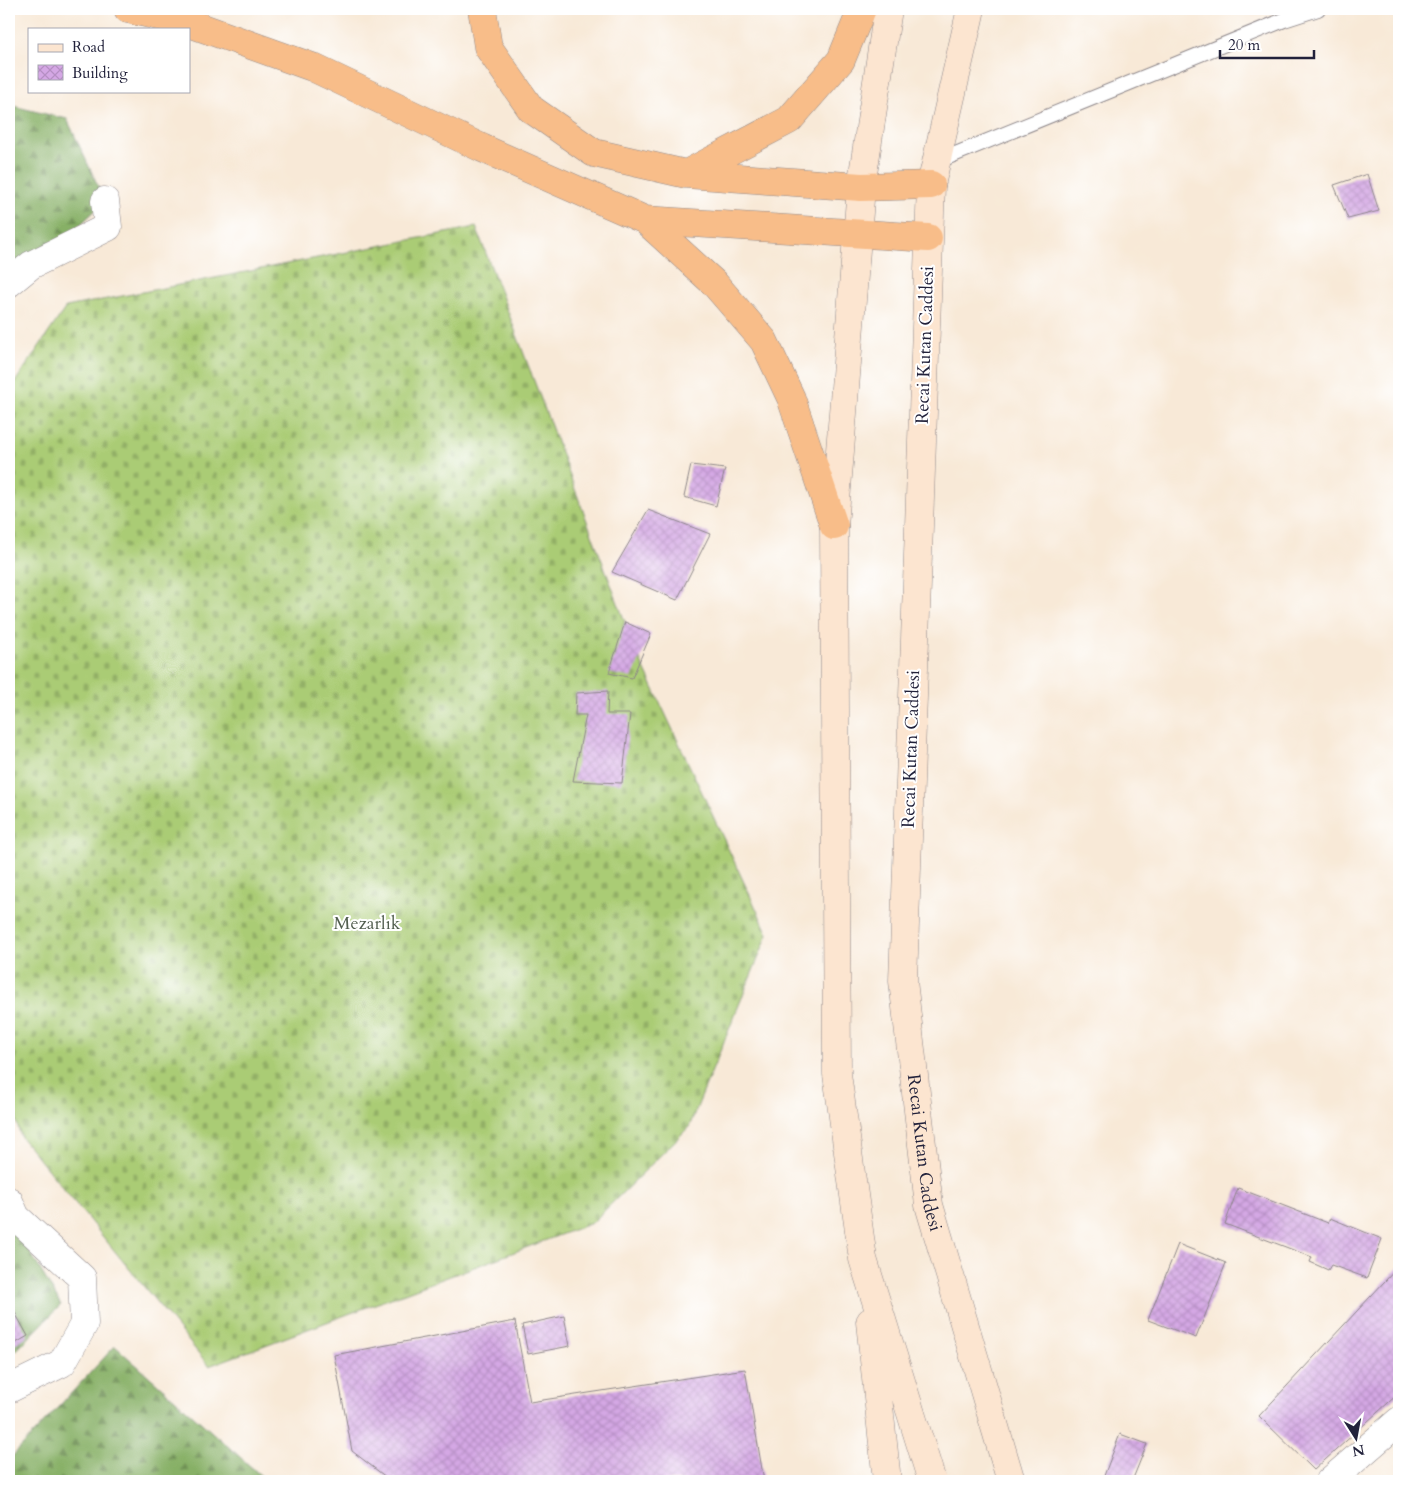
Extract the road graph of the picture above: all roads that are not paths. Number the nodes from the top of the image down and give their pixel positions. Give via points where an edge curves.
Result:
1 (128, 9) edge
2 (482, 9) edge
3 (862, 9) edge
4 (888, 9) edge
5 (972, 9) edge
6 (1318, 9) edge
7 (933, 173) junction
8 (686, 174) junction
9 (861, 187) junction
10 (105, 201) dead end
11 (646, 220) junction
12 (858, 234) junction
13 (928, 238) junction
14 (9, 283) edge
15 (834, 526) junction
16 (9, 1201) edge
17 (863, 1259) junction
18 (9, 1389) edge
19 (1399, 1421) edge
20 (887, 1481) edge
21 (932, 1481) edge
22 (1011, 1481) edge
23 (1330, 1481) edge

1 - 11 highway via 189,23 312,67 482,148
2 - 8 highway via 488,47 531,109 594,153
3 - 8 highway via 841,60 789,120
4 - 9 main road
5 - 7 main road, Recai Kutan Caddesi
6 - 7 lane via 1284,20
7 - 9 highway
7 - 13 main road, Recai Kutan Caddesi
8 - 9 highway
9 - 12 main road
10 - 14 street via 108,227 31,265
11 - 12 highway
11 - 15 highway via 714,283 764,341 791,398
12 - 13 highway
12 - 15 main road
13 - 22 main road, Recai Kutan Caddesi via 903,981 929,1205
15 - 17 main road via 837,1074
16 - 18 street via 16,1217 82,1278 84,1324 62,1364
17 - 20 main road
17 - 21 main road
19 - 23 street

